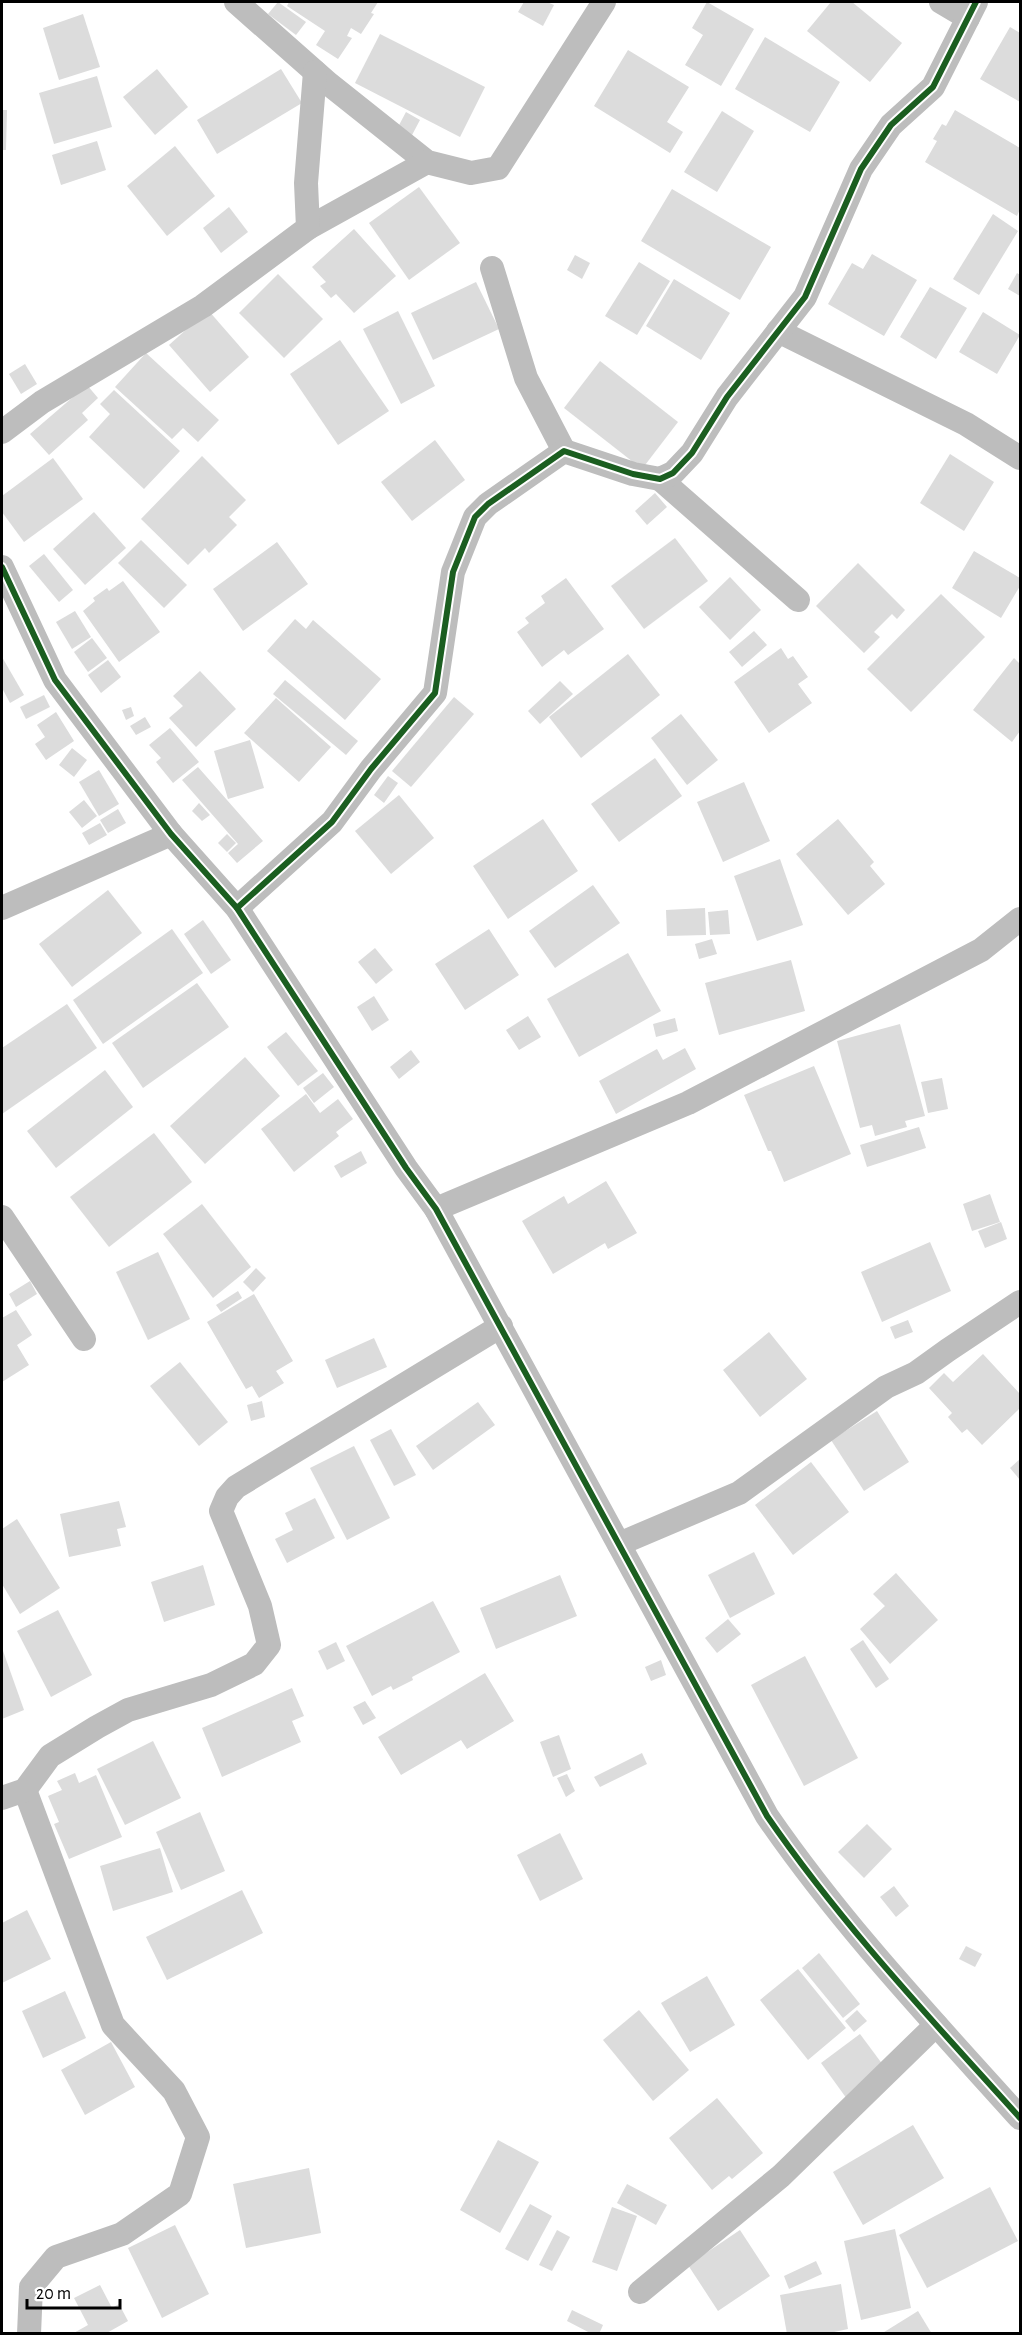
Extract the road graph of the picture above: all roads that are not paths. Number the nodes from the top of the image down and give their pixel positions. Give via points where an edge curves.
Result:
1 (604, 2) edge
2 (941, 2) edge
3 (240, 3) edge
4 (972, 10) edge
5 (315, 72) junction
6 (428, 162) junction
7 (309, 228) junction
8 (492, 268) dead end
9 (778, 331) junction
10 (2, 432) edge
11 (564, 451) junction
12 (1020, 458) edge
13 (660, 479) junction
14 (4, 576) edge
15 (798, 600) dead end
16 (171, 834) junction
17 (2, 908) edge
18 (237, 908) junction
19 (1020, 919) edge
20 (436, 1209) junction
21 (2, 1216) edge
22 (1020, 1302) edge
23 (501, 1326) junction
24 (84, 1339) dead end
25 (619, 1544) junction
26 (25, 1790) junction
27 (2, 1798) edge
28 (936, 2025) junction
29 (1020, 2118) edge
30 (640, 2292) dead end
31 (29, 2334) edge

1 - 6 street via 498,168 471,173
2 - 4 street
3 - 5 street
4 - 9 street via 933,87 891,126 861,169 805,297
5 - 6 street
5 - 7 street via 306,183
6 - 7 street
7 - 10 street via 203,306 42,402
8 - 11 street via 526,378
9 - 12 street via 966,424
9 - 13 street via 727,397 692,453 673,473
11 - 13 street
11 - 18 street via 475,517 453,572 435,693 332,822
13 - 15 street
14 - 16 street via 55,680
16 - 17 street
16 - 18 street
18 - 20 street
19 - 20 street via 981,950 688,1103
20 - 23 street
21 - 24 street
22 - 25 street via 916,1373 886,1387 739,1493
23 - 25 street
23 - 26 street via 236,1487 221,1512 260,1606 269,1645 254,1664 212,1685 128,1710 97,1727 50,1756
25 - 28 street via 767,1816 804,1870
26 - 27 street
26 - 31 street via 113,2025 174,2091 198,2137 180,2194 122,2234 56,2257 31,2287
28 - 29 street
28 - 30 street via 781,2176

